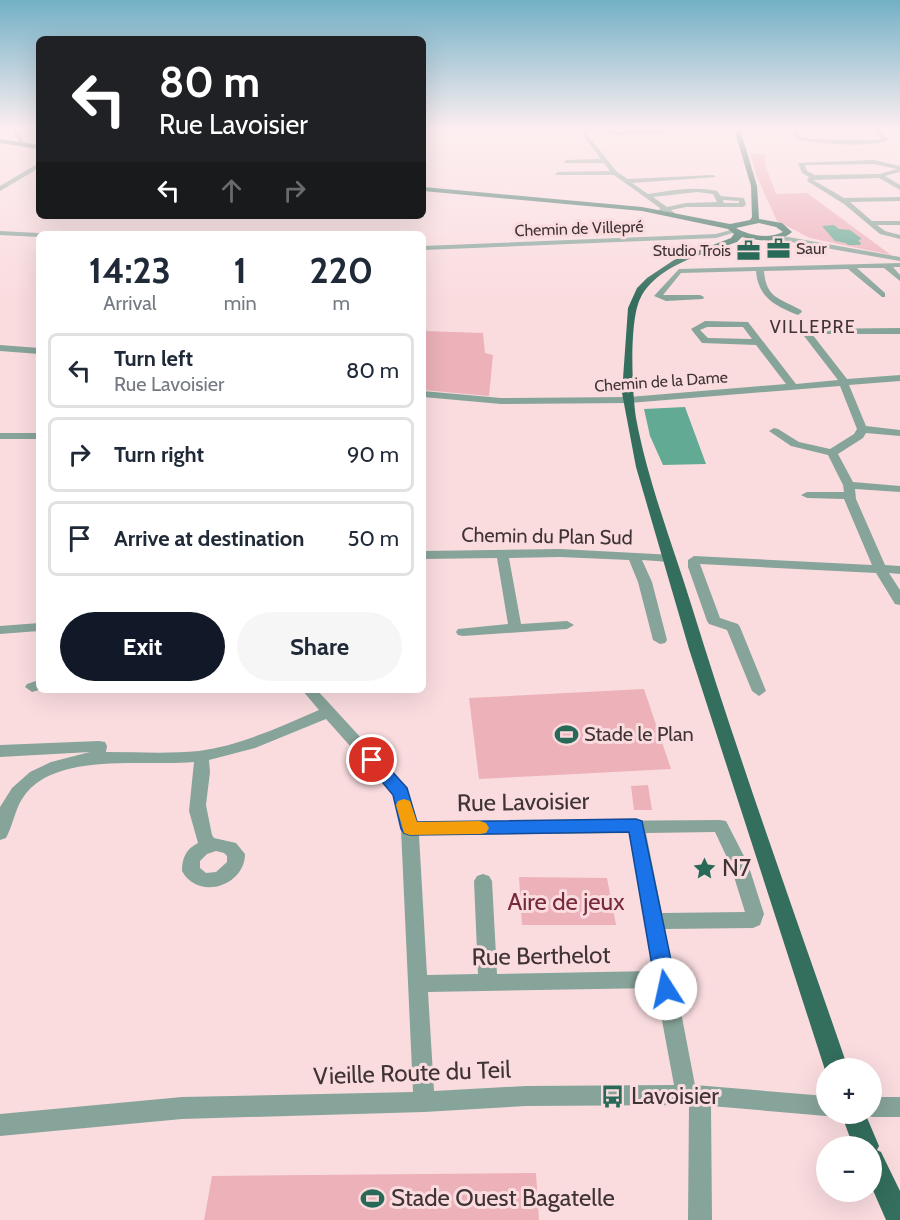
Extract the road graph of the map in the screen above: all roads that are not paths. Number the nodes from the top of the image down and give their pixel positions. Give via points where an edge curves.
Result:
1 (632, 186) edge
2 (754, 186) joint
3 (819, 186) edge
4 (426, 189) edge
5 (645, 196) junction
6 (900, 199) edge
7 (843, 200) junction
8 (765, 207) dead end
9 (662, 210) junction
10 (753, 221) junction
11 (873, 223) junction
12 (900, 223) edge
13 (735, 229) junction
14 (788, 232) junction
15 (0, 233) edge
16 (36, 235) edge
17 (777, 237) junction
18 (900, 237) edge
19 (758, 238) junction
20 (827, 245) junction
21 (426, 248) edge
22 (900, 258) edge
23 (900, 265) edge
24 (850, 266) junction
25 (887, 266) junction
26 (664, 269) junction
27 (760, 269) junction
28 (900, 279) edge
29 (882, 296) dead end
30 (700, 297) dead end
31 (798, 312) dead end
32 (900, 331) edge
33 (759, 342) junction
34 (0, 348) edge
35 (36, 351) edge
36 (900, 378) edge
37 (843, 381) junction
38 (792, 385) junction
39 (426, 394) edge
40 (629, 400) junction
41 (862, 429) junction
42 (774, 431) dead end
43 (900, 433) edge
44 (0, 436) edge
45 (36, 436) edge
46 (832, 453) junction
47 (900, 489) edge
48 (849, 490) junction
49 (807, 495) dead end
50 (502, 553) junction
51 (426, 555) edge
52 (634, 557) junction
53 (670, 558) junction
54 (880, 569) junction
55 (900, 570) edge
56 (900, 601) edge
57 (567, 625) dead end
58 (36, 627) edge
59 (515, 628) junction
60 (0, 630) edge
61 (463, 632) dead end
62 (660, 640) dead end
63 (759, 691) dead end
64 (312, 693) edge
65 (329, 712) junction
66 (0, 751) edge
67 (200, 756) junction
68 (96, 760) junction
69 (4, 813) edge
70 (636, 826) junction
71 (410, 829) junction
72 (0, 833) edge
73 (208, 846) dead end
74 (483, 881) dead end
75 (654, 921) junction
76 (665, 979) junction
77 (488, 983) junction
78 (418, 984) junction
79 (833, 1058) edge
80 (693, 1095) junction
81 (424, 1101) junction
82 (816, 1105) edge
83 (882, 1107) edge
84 (900, 1107) edge
85 (0, 1125) edge
86 (882, 1182) edge
87 (700, 1220) edge
88 (900, 1220) edge

1 - 5 street
2 - 8 main road
2 - 10 main road
3 - 7 street
4 - 9 main road
5 - 9 street
5 - 9 street via 671,191 715,192 719,201
6 - 7 street
7 - 11 street
9 - 13 main road
10 - 13 main road
10 - 14 main road via 771,220
11 - 12 street
11 - 18 street via 888,235
13 - 19 main road
13 - 21 street, Chemin de Villepré via 716,236
13 - 26 main road via 738,238
14 - 17 main road
14 - 20 street
15 - 16 street
17 - 19 main road
17 - 20 street
19 - 26 main road
20 - 22 street
23 - 25 street
24 - 25 street
24 - 27 street
24 - 29 street
25 - 28 street
26 - 40 main road via 634,300 627,377
27 - 30 street via 676,274 658,296
27 - 31 street via 766,294
32 - 37 street via 806,327 808,336
33 - 33 street via 745,324 705,324 696,329 705,341
33 - 38 street
34 - 35 street
36 - 37 street, Chemin de la Dame
37 - 38 street, Chemin de la Dame
37 - 41 street
38 - 40 street, Chemin de la Dame
39 - 40 street, Chemin de la Dame via 501,401
40 - 53 main road via 640,457
41 - 43 street
41 - 46 street via 859,436
42 - 46 street via 795,444
44 - 45 street
46 - 48 street
47 - 48 street
48 - 49 street
48 - 54 street
50 - 51 street, Chemin du Plan Sud
50 - 52 street, Chemin du Plan Sud
50 - 59 street
52 - 53 street, Chemin du Plan Sud
52 - 62 street via 645,582
53 - 79 main road via 700,661
54 - 55 street
54 - 56 street
54 - 63 street via 694,560 714,621 733,627
57 - 59 street
58 - 60 street
59 - 61 street
64 - 65 street
65 - 67 street via 257,741
65 - 71 street via 401,792
66 - 68 street via 99,746
67 - 68 street
67 - 73 street via 204,764 197,802
68 - 69 street via 53,767 33,778
69 - 72 street
70 - 71 street, Rue Lavoisier
70 - 75 street
70 - 75 street, Rue Lavoisier via 720,826 739,864 755,914 753,920
71 - 78 street
74 - 77 street
75 - 76 street
76 - 77 street, Rue Berthelot
76 - 80 street
77 - 78 street, Rue Berthelot
78 - 81 street
80 - 81 street, Vieille Route du Teil
80 - 82 street, Vieille Route du Teil
80 - 87 street
81 - 85 street, Vieille Route du Teil via 182,1108
83 - 84 street
86 - 88 main road

